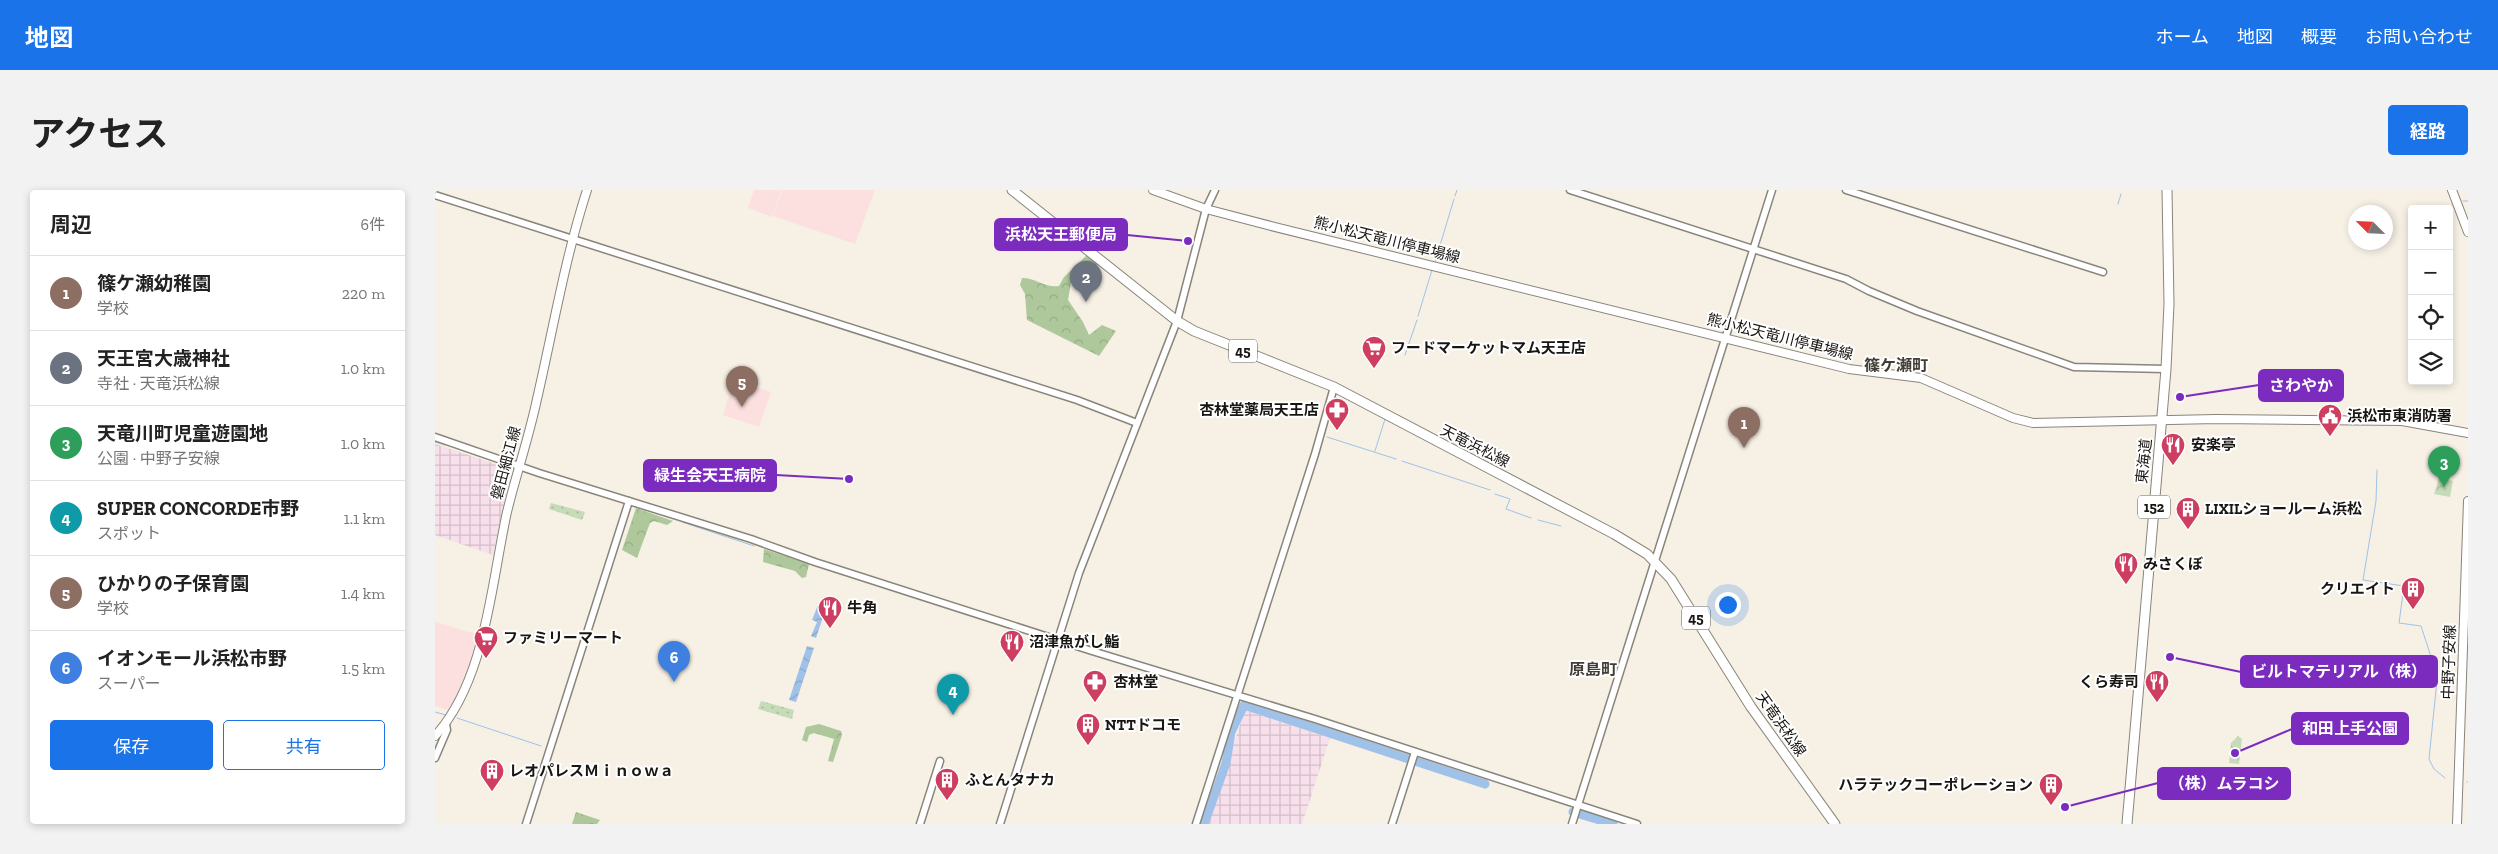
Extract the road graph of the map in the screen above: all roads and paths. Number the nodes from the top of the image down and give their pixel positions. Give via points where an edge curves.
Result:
1 (587, 190) edge
2 (1012, 190) edge
3 (1153, 190) edge
4 (1215, 190) edge
5 (1570, 190) edge
6 (1772, 190) edge
7 (1847, 190) edge
8 (2167, 190) edge
9 (2452, 190) edge
10 (435, 195) edge
11 (1206, 209) junction
12 (2468, 232) edge
13 (574, 240) junction
14 (1754, 248) junction
15 (2103, 272) dead end
16 (1177, 321) junction
17 (1725, 338) junction
18 (2166, 369) junction
19 (1334, 387) junction
20 (2162, 420) junction
21 (1137, 423) junction
22 (2468, 434) edge
23 (435, 437) edge
24 (520, 467) junction
25 (629, 501) junction
26 (2468, 501) edge
27 (1655, 561) junction
28 (1058, 640) junction
29 (2466, 643) edge
30 (1237, 696) junction
31 (445, 724) junction
32 (435, 736) edge
33 (1413, 757) junction
34 (435, 758) edge
35 (939, 761) dead end
36 (1576, 810) junction
37 (527, 824) edge
38 (919, 824) edge
39 (1001, 824) edge
40 (1196, 824) edge
41 (1392, 824) edge
42 (1572, 824) edge
43 (1637, 824) edge
44 (1835, 824) edge
45 (2127, 824) edge
46 (2457, 824) edge

1 - 13 main road, 磐田細江線
2 - 16 main road, 天竜浜松線 / 45
3 - 11 main road, 熊小松天竜川停車場線
4 - 11 street
5 - 14 street
6 - 14 street
7 - 15 street
8 - 18 main road, 東海道 / 152 via 2169,304
9 - 12 main road
10 - 13 street
11 - 16 street
11 - 17 main road, 熊小松天竜川停車場線
13 - 21 street via 1077,400
13 - 24 main road, 磐田細江線
14 - 17 street
14 - 18 street via 1846,278 1917,311 2074,367
16 - 19 main road, 天竜浜松線 / 45
16 - 21 street
17 - 20 main road, 熊小松天竜川停車場線 via 1849,369 1921,378 2024,422
17 - 27 street
18 - 20 main road, 東海道 / 152
19 - 27 main road, 天竜浜松線 / 45 via 1615,534
19 - 30 street
20 - 22 main road, 熊小松天竜川停車場線 via 2402,421
20 - 45 main road, 東海道 / 152
21 - 28 street via 1079,574
23 - 24 street
24 - 25 street
24 - 31 main road, 磐田細江線 via 506,516 484,631 463,693
25 - 28 street
25 - 37 street
26 - 29 main road, 中野子安線
27 - 36 street
27 - 44 main road, 天竜浜松線 / 45 via 1685,599 1722,664
28 - 30 street
28 - 39 street
29 - 46 main road, 中野子安線
30 - 33 street
30 - 40 street
31 - 32 main road, 磐田細江線
31 - 34 street via 447,730
33 - 36 street
33 - 41 street
35 - 38 street
36 - 42 street
36 - 43 street

